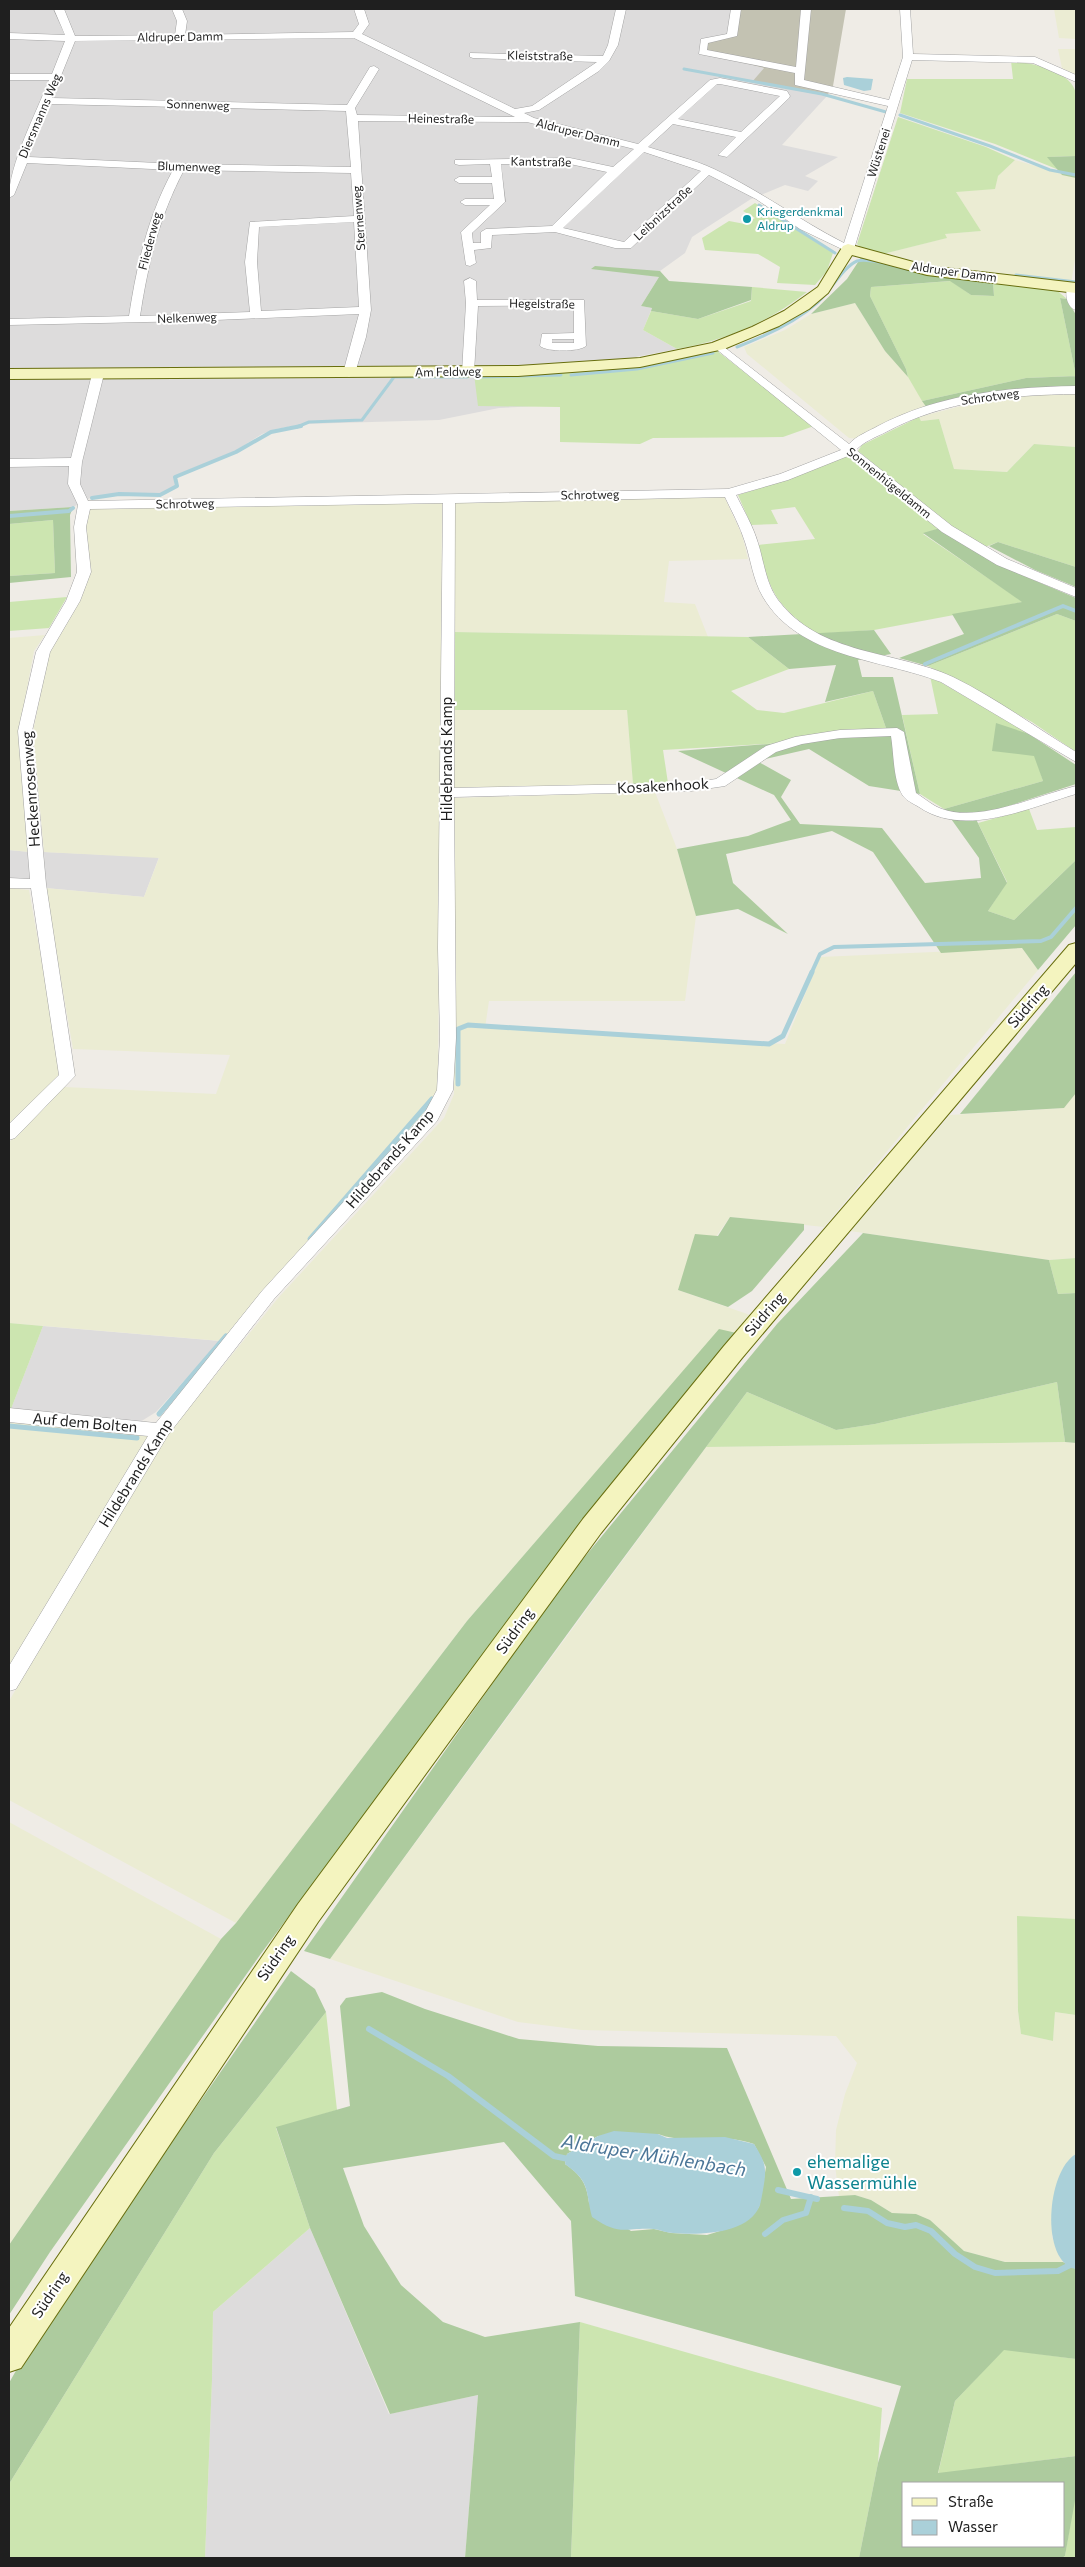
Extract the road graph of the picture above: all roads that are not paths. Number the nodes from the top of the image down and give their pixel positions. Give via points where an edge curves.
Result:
1 (59, 9) edge
2 (177, 9) edge
3 (359, 9) edge
4 (622, 9) edge
5 (736, 9) edge
6 (806, 9) edge
7 (905, 9) edge
8 (356, 35) junction
9 (9, 36) edge
10 (180, 37) junction
11 (71, 38) junction
12 (473, 55) dead end
13 (908, 57) junction
14 (606, 59) junction
15 (374, 69) dead end
16 (9, 77) edge
17 (56, 77) junction
18 (1076, 79) edge
19 (794, 85) junction
20 (47, 101) junction
21 (895, 104) junction
22 (513, 112) junction
23 (351, 113) junction
24 (530, 120) junction
25 (671, 122) junction
26 (744, 136) junction
27 (641, 148) junction
28 (724, 155) dead end
29 (21, 160) junction
30 (495, 161) junction
31 (459, 162) dead end
32 (180, 167) junction
33 (356, 170) junction
34 (708, 170) junction
35 (615, 171) junction
36 (11, 179) edge
37 (459, 180) dead end
38 (497, 180) junction
39 (9, 195) edge
40 (465, 202) dead end
41 (500, 202) junction
42 (358, 219) junction
43 (555, 230) junction
44 (466, 232) junction
45 (486, 232) junction
46 (468, 247) junction
47 (848, 249) junction
48 (470, 263) dead end
49 (470, 281) dead end
50 (1074, 288) edge
51 (472, 303) junction
52 (1076, 307) edge
53 (365, 310) junction
54 (256, 315) junction
55 (134, 319) junction
56 (9, 322) edge
57 (580, 336) dead end
58 (719, 346) junction
59 (349, 372) junction
60 (468, 372) junction
61 (9, 374) edge
62 (98, 374) junction
63 (1076, 390) edge
64 (849, 451) junction
65 (76, 462) junction
66 (9, 463) edge
67 (730, 493) junction
68 (449, 499) junction
69 (84, 505) junction
70 (1076, 593) edge
71 (1076, 758) edge
72 (1076, 790) edge
73 (447, 793) junction
74 (9, 883) edge
75 (38, 884) junction
76 (1076, 950) edge
77 (9, 1134) edge
78 (9, 1415) edge
79 (161, 1430) junction
80 (9, 1683) edge
81 (9, 2356) edge

1 - 11 street
2 - 10 street via 182,21
3 - 8 street via 364,24
4 - 14 street
5 - 19 street via 732,36 704,41 702,52
6 - 19 street
7 - 13 street, Wüstenei
8 - 10 street, Aldruper Damm
8 - 22 street, Aldruper Damm
9 - 11 street, Aldruper Damm
10 - 11 street, Aldruper Damm
11 - 17 street, Diersmanns Weg
12 - 14 street, Kleiststraße
13 - 18 street via 1035,60
13 - 21 street, Wüstenei
14 - 22 street via 535,108
15 - 23 street
16 - 17 street
17 - 20 street, Diersmanns Weg
19 - 21 street via 830,88
19 - 25 street via 717,81
19 - 26 street
20 - 23 street, Sonnenweg
20 - 29 street, Diersmanns Weg
21 - 47 street, Wüstenei
22 - 24 street, Aldruper Damm
23 - 24 street, Heinestraße
23 - 33 street, Sternenweg
24 - 27 street, Aldruper Damm
25 - 26 street
25 - 27 street
26 - 28 street
27 - 34 street, Aldruper Damm
27 - 35 street
29 - 32 street, Blumenweg
29 - 36 street, Diersmanns Weg
30 - 31 street, Kantstraße
30 - 35 street, Kantstraße via 570,161
30 - 38 street, Kantstraße
32 - 33 street, Blumenweg
32 - 55 street, Fliederweg via 152,224
33 - 42 street, Sternenweg
34 - 43 street, Leibnizstraße via 627,246
34 - 47 street, Aldruper Damm
35 - 43 street
36 - 39 street, Diersmanns Weg
37 - 38 street, Kantstraße
38 - 41 street, Kantstraße
40 - 41 street
41 - 44 street
42 - 53 street, Sternenweg
42 - 54 street via 254,224 251,262
43 - 45 street, Leibnizstraße
44 - 45 street
44 - 46 street
45 - 46 street via 487,246
46 - 48 street
47 - 50 main road, Aldruper Damm via 927,270
47 - 58 main road, Am Feldweg via 822,292 755,332
49 - 51 street
50 - 52 street via 1071,294
51 - 57 street, Hegelstraße via 580,302
51 - 60 street
53 - 54 street, Nelkenweg
53 - 59 street, Sternenweg
54 - 55 street, Nelkenweg
55 - 56 street, Nelkenweg
58 - 60 main road, Am Feldweg via 662,359 584,368
58 - 64 street, Sonnenhügeldamm
59 - 60 main road, Am Feldweg
59 - 62 main road, Am Feldweg
61 - 62 main road, Am Feldweg
62 - 65 street
63 - 64 street, Schrotweg via 963,400 917,412 855,444
64 - 67 street, Schrotweg
64 - 70 street, Sonnenhügeldamm via 947,529 1002,562
65 - 66 street
65 - 69 street via 74,484
67 - 68 street, Schrotweg
67 - 71 street via 749,535 763,587 776,606 797,626 835,647 918,667 948,680
68 - 69 street, Schrotweg
68 - 73 street, Hildebrands Kamp
69 - 75 street, Heckenrosenweg via 80,527 84,572 73,601 43,652 25,730
72 - 73 street, Kosakenhook via 983,816 959,818 935,812 910,795 897,732 840,734 800,740 771,749 728,780 691,787
73 - 79 street, Hildebrands Kamp via 448,1038 445,1090 431,1117 268,1295
74 - 75 street
75 - 77 street, Heckenrosenweg via 67,1076
76 - 81 main road, Südring via 733,1352 592,1526 260,1980
78 - 79 street, Auf dem Bolten
79 - 80 street, Hildebrands Kamp

